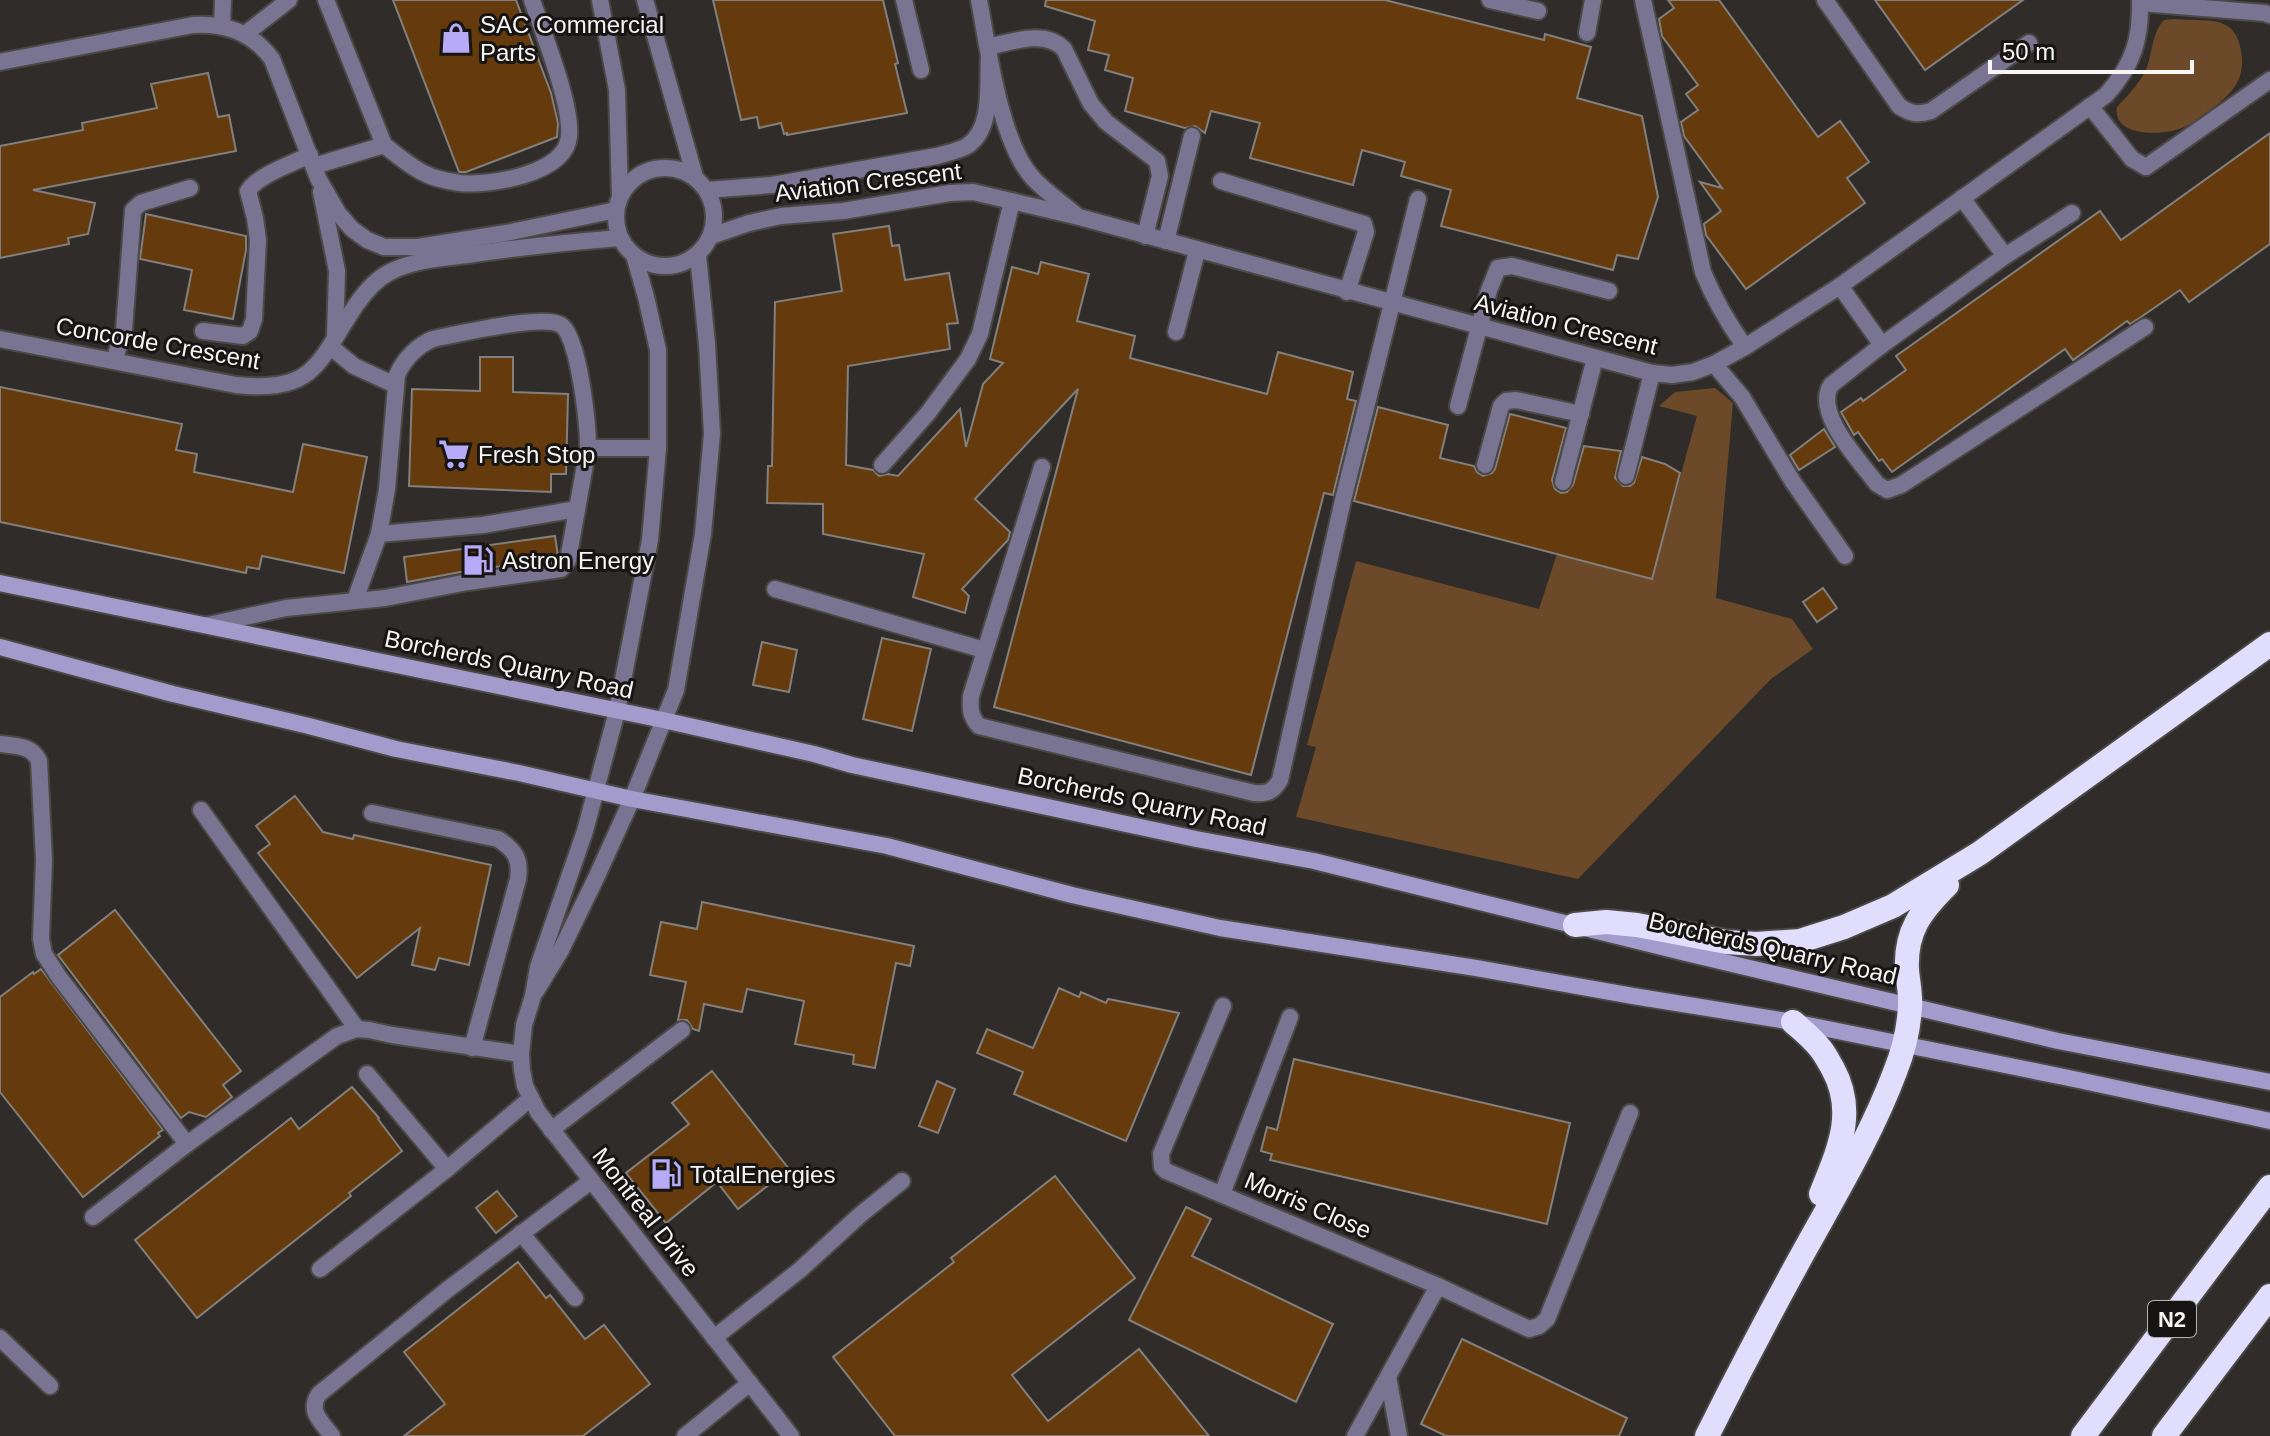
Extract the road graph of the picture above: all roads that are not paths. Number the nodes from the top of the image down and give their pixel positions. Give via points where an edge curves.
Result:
1 (223, 0) edge
2 (289, 0) edge
3 (326, 0) edge
4 (532, 0) edge
5 (600, 0) edge
6 (645, 0) edge
7 (904, 0) edge
8 (979, 0) edge
9 (1490, 0) edge
10 (1593, 0) edge
11 (1643, 0) edge
12 (1825, 0) edge
13 (2140, 2) edge
14 (1538, 11) dead end
15 (2270, 15) edge
16 (222, 26) junction
17 (1587, 33) dead end
18 (245, 34) junction
19 (2029, 43) dead end
20 (989, 51) junction
21 (0, 62) edge
22 (921, 70) dead end
23 (2270, 80) edge
24 (2090, 106) junction
25 (1192, 136) dead end
26 (384, 145) junction
27 (314, 166) junction
28 (695, 177) junction
29 (1221, 181) dead end
30 (190, 188) dead end
31 (707, 190) junction
32 (1962, 198) junction
33 (1418, 199) dead end
34 (1012, 201) junction
35 (618, 203) junction
36 (2072, 213) dead end
37 (1079, 217) junction
38 (711, 236) junction
39 (1145, 236) junction
40 (620, 238) junction
41 (1166, 241) junction
42 (1197, 251) junction
43 (634, 255) junction
44 (698, 255) junction
45 (2005, 256) junction
46 (1840, 286) junction
47 (1609, 291) dead end
48 (1347, 292) junction
49 (1392, 304) junction
50 (1479, 327) junction
51 (2145, 327) dead end
52 (203, 331) dead end
53 (1176, 332) dead end
54 (0, 339) edge
55 (333, 342) junction
56 (1882, 345) junction
57 (1745, 347) junction
58 (1595, 358) junction
59 (114, 361) junction
60 (1714, 364) junction
61 (1652, 373) junction
62 (395, 385) junction
63 (1458, 406) dead end
64 (1581, 414) junction
65 (588, 448) junction
66 (658, 448) junction
67 (882, 465) dead end
68 (1485, 465) dead end
69 (1042, 467) dead end
70 (1626, 476) dead end
71 (1563, 482) dead end
72 (577, 509) junction
73 (379, 534) junction
74 (1845, 556) dead end
75 (0, 583) edge
76 (775, 589) dead end
77 (355, 600) junction
78 (208, 625) junction
79 (2270, 644) edge
80 (0, 647) edge
81 (984, 650) junction
82 (617, 711) junction
83 (663, 720) junction
84 (0, 744) edge
85 (595, 790) junction
86 (632, 799) junction
87 (201, 810) dead end
88 (372, 813) dead end
89 (1980, 853) junction
90 (1575, 925) junction
91 (533, 996) junction
92 (1911, 1005) junction
93 (1223, 1006) dead end
94 (1290, 1017) dead end
95 (1793, 1022) junction
96 (357, 1029) junction
97 (682, 1030) dead end
98 (1903, 1045) junction
99 (472, 1048) junction
100 (521, 1054) junction
101 (367, 1074) dead end
102 (2270, 1082) edge
103 (531, 1098) junction
104 (1630, 1113) dead end
105 (2270, 1121) edge
106 (551, 1130) junction
107 (187, 1144) junction
108 (447, 1169) junction
109 (591, 1181) junction
110 (902, 1181) dead end
111 (1222, 1194) junction
112 (2265, 1194) edge
113 (93, 1217) dead end
114 (521, 1233) junction
115 (320, 1269) dead end
116 (1791, 1275) junction
117 (1438, 1286) junction
118 (2270, 1296) edge
119 (575, 1298) dead end
120 (0, 1338) edge
121 (714, 1338) junction
122 (1388, 1377) junction
123 (750, 1383) junction
124 (50, 1386) dead end
125 (332, 1436) edge
126 (685, 1436) edge
127 (791, 1436) edge
128 (1355, 1436) edge
129 (1399, 1436) edge
130 (1707, 1436) edge
131 (2083, 1436) edge
132 (2164, 1436) edge

1 - 16 street
2 - 18 street
3 - 26 street
4 - 26 street via 568,121 569,136 561,155 531,173 460,183 432,177
5 - 35 street via 617,90
6 - 28 street
7 - 22 street
8 - 20 street, Aviation Crescent
9 - 14 street
10 - 17 street
11 - 57 street via 1703,272
12 - 19 street via 1899,106 1910,113 1931,111
13 - 15 street
13 - 24 street, Aviation Crescent via 2131,62
16 - 18 street
16 - 21 street via 193,25
18 - 27 street via 272,59
20 - 31 street, Aviation Crescent via 982,129 957,151 792,182
20 - 37 street, Aviation Crescent via 1018,156 1033,178
20 - 39 street via 1025,39 1058,42 1064,49 1091,104 1157,161 1160,176
23 - 24 street via 2146,167 2132,159
24 - 32 street, Aviation Crescent
25 - 41 street
26 - 27 street
27 - 35 street via 338,213 352,229 384,247 506,233
27 - 52 street via 252,185 248,191 258,240 250,331 243,336
27 - 55 street via 337,271
28 - 31 street
28 - 35 street via 682,170 653,169 629,184
29 - 48 street via 1364,224
30 - 59 street via 133,210 124,330
31 - 38 street via 714,211
32 - 45 street
32 - 46 street, Aviation Crescent
33 - 49 street
34 - 37 street, Aviation Crescent
34 - 38 street, Aviation Crescent via 960,192 781,216
34 - 67 street via 974,347 956,378
35 - 40 street
36 - 45 street
37 - 39 street, Aviation Crescent
38 - 44 street
39 - 41 street, Aviation Crescent
40 - 43 street
40 - 55 street, Concorde Crescent via 404,266 373,284
41 - 42 street, Aviation Crescent
42 - 48 street, Aviation Crescent
42 - 53 street
43 - 44 street via 674,266
43 - 66 street, Montreal Drive via 658,350
44 - 83 street, Montreal Drive via 712,434 703,534 676,690
45 - 56 street
46 - 56 street
46 - 57 street, Aviation Crescent
47 - 50 street via 1504,266 1496,271
48 - 49 street, Aviation Crescent
49 - 50 street, Aviation Crescent
49 - 81 street via 1275,788 1254,793 979,726 972,718 971,696
50 - 58 street, Aviation Crescent
50 - 63 street
51 - 56 street via 1887,490 1835,426 1826,403 1831,385
54 - 59 street, Concorde Crescent
55 - 59 street, Concorde Crescent via 315,367 278,387 236,385
55 - 62 street via 354,366
57 - 60 street, Aviation Crescent
58 - 61 street, Aviation Crescent
58 - 64 street
60 - 61 street, Aviation Crescent via 1693,372
60 - 74 street via 1742,397
61 - 70 street
62 - 65 street via 406,359 433,339 557,322 573,345
62 - 73 street
64 - 68 street via 1506,401
64 - 71 street
65 - 66 street
65 - 72 street
66 - 82 street, Montreal Drive via 650,540
69 - 81 street
72 - 73 street via 483,525
72 - 77 street via 568,560 561,569
73 - 77 street
75 - 78 main road, Borcherds Quarry Road
76 - 81 street
77 - 78 street
78 - 82 main road, Borcherds Quarry Road
79 - 89 highway
80 - 85 main road via 396,749
82 - 83 main road, Borcherds Quarry Road
82 - 85 street, Montreal Drive
83 - 86 street, Montreal Drive
83 - 90 main road, Borcherds Quarry Road via 1314,861
84 - 107 street via 28,749 39,761 44,954
85 - 86 main road
85 - 91 street, Montreal Drive
86 - 91 street, Montreal Drive via 561,950
86 - 95 main road via 887,846 1220,928
87 - 96 street
88 - 99 street via 498,839 518,857 518,879
89 - 90 highway via 1893,906 1800,941 1743,944 1606,922
89 - 92 highway via 1925,907 1914,928 1907,962
90 - 92 main road, Borcherds Quarry Road
91 - 100 street, Montreal Drive
92 - 98 highway
92 - 102 main road, Borcherds Quarry Road via 2058,1041
93 - 111 street, Morris Close via 1161,1154 1166,1171
94 - 111 street
95 - 98 main road
95 - 116 highway via 1821,1049 1840,1082 1845,1108 1835,1159
96 - 99 street
96 - 107 street via 311,1053
97 - 106 street
98 - 105 main road
98 - 116 highway via 1872,1126
99 - 100 street
100 - 103 street, Montreal Drive
101 - 108 street
103 - 106 street, Montreal Drive
103 - 108 street
104 - 117 street, Morris Close via 1547,1319 1529,1329
106 - 109 street, Montreal Drive
107 - 113 street
108 - 115 street
109 - 114 street
109 - 121 street, Montreal Drive
110 - 121 street
111 - 117 street, Morris Close
112 - 131 highway, N2
114 - 119 street
114 - 125 street via 319,1394 314,1413
116 - 130 highway
117 - 122 street
118 - 132 highway, N2
120 - 124 street
121 - 123 street, Montreal Drive
122 - 128 street
122 - 129 street
123 - 126 street
123 - 127 street, Montreal Drive

